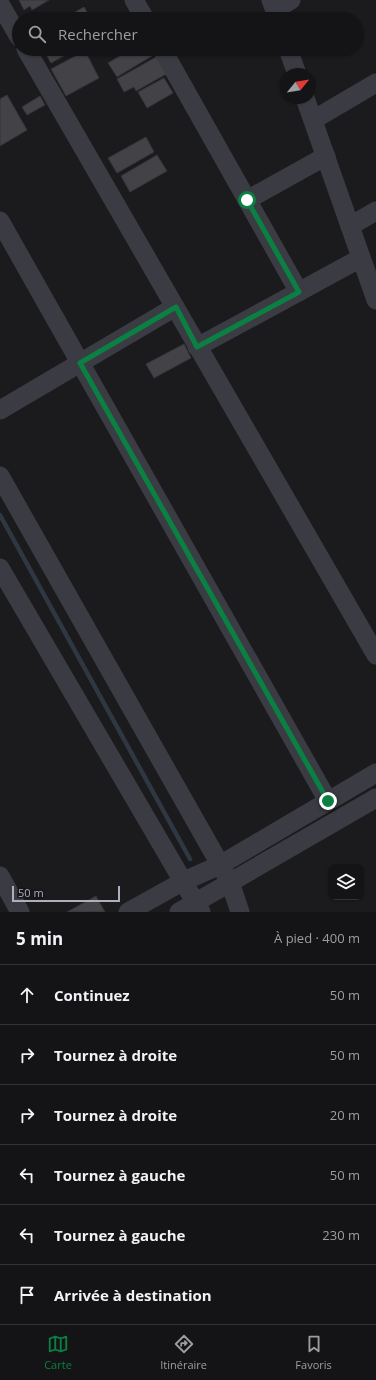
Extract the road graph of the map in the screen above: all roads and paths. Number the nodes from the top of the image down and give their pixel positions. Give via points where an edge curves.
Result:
1 (134, 0) edge
2 (291, 0) edge
3 (0, 4) edge
4 (275, 10) edge
5 (141, 12) edge
6 (12, 25) edge
7 (30, 56) edge
8 (166, 56) edge
9 (291, 56) edge
10 (295, 68) edge
11 (376, 83) edge
12 (307, 104) edge
13 (313, 120) junction
14 (326, 156) junction
15 (247, 200) junction
16 (376, 211) edge
17 (0, 221) edge
18 (350, 226) junction
19 (361, 258) junction
20 (299, 292) junction
21 (376, 300) edge
22 (176, 307) junction
23 (197, 347) junction
24 (80, 363) junction
25 (0, 410) edge
26 (0, 476) edge
27 (0, 568) edge
28 (376, 655) edge
29 (376, 773) edge
30 (376, 798) edge
31 (328, 801) junction
32 (220, 865) junction
33 (0, 876) edge
34 (182, 882) junction
35 (230, 882) junction
36 (191, 909) edge
37 (20, 912) edge
38 (128, 912) edge
39 (240, 912) edge

1 - 5 street
2 - 4 street
3 - 6 street
7 - 22 street
8 - 15 street
9 - 10 street
11 - 13 street
12 - 13 street
13 - 14 street
14 - 15 street
14 - 18 street
15 - 20 street
16 - 18 street
17 - 24 street
18 - 19 street
19 - 20 street
19 - 21 street
20 - 23 street
22 - 23 street
22 - 24 street
23 - 28 street
24 - 25 street
24 - 31 street
26 - 32 street
27 - 34 street
29 - 31 street
30 - 35 street
31 - 32 street
32 - 34 street
32 - 35 street
33 - 37 street
34 - 36 street
34 - 38 street
35 - 36 street
35 - 39 street

